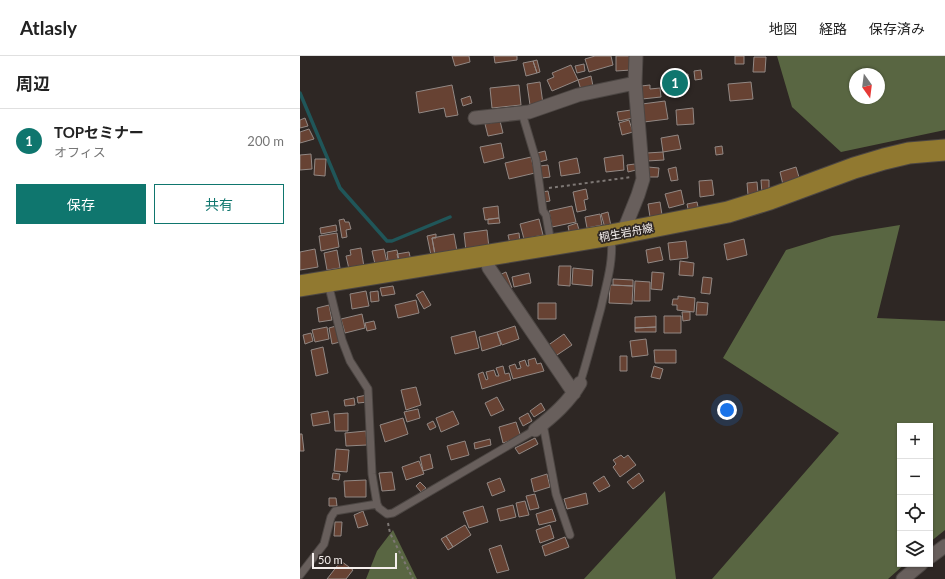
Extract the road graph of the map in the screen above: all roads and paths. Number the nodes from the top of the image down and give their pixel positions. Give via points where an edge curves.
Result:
1 (636, 56) edge
2 (635, 83) junction
3 (522, 113) junction
4 (475, 118) dead end
5 (945, 150) edge
6 (643, 176) junction
7 (540, 190) junction
8 (618, 234) junction
9 (551, 245) junction
10 (485, 255) junction
11 (328, 281) junction
12 (300, 286) edge
13 (577, 388) junction
14 (539, 427) junction
15 (377, 504) junction
16 (387, 514) junction
17 (570, 535) dead end
18 (945, 546) edge
19 (933, 555) edge
20 (917, 567) edge
21 (300, 575) edge
22 (413, 579) edge
23 (903, 579) edge

1 - 2 street
2 - 3 street via 578,95
2 - 6 street
3 - 4 street
3 - 7 lane via 536,160
5 - 8 main road, 桐生岩舟線 via 909,153 884,159 735,210
6 - 7 path
6 - 8 street via 626,225
7 - 9 lane
8 - 9 main road, 桐生岩舟線
8 - 13 lane via 612,245 610,270 586,366
9 - 10 main road, 桐生岩舟線
10 - 11 main road, 桐生岩舟線
10 - 13 street via 489,268
11 - 12 main road, 桐生岩舟線
11 - 15 lane via 342,340 350,361 368,389 372,474
13 - 14 street via 556,413
14 - 16 lane via 393,513
14 - 17 lane via 556,494
15 - 16 lane
15 - 21 lane via 336,511 331,517 324,544
16 - 22 path via 390,533
18 - 19 street
20 - 23 street

